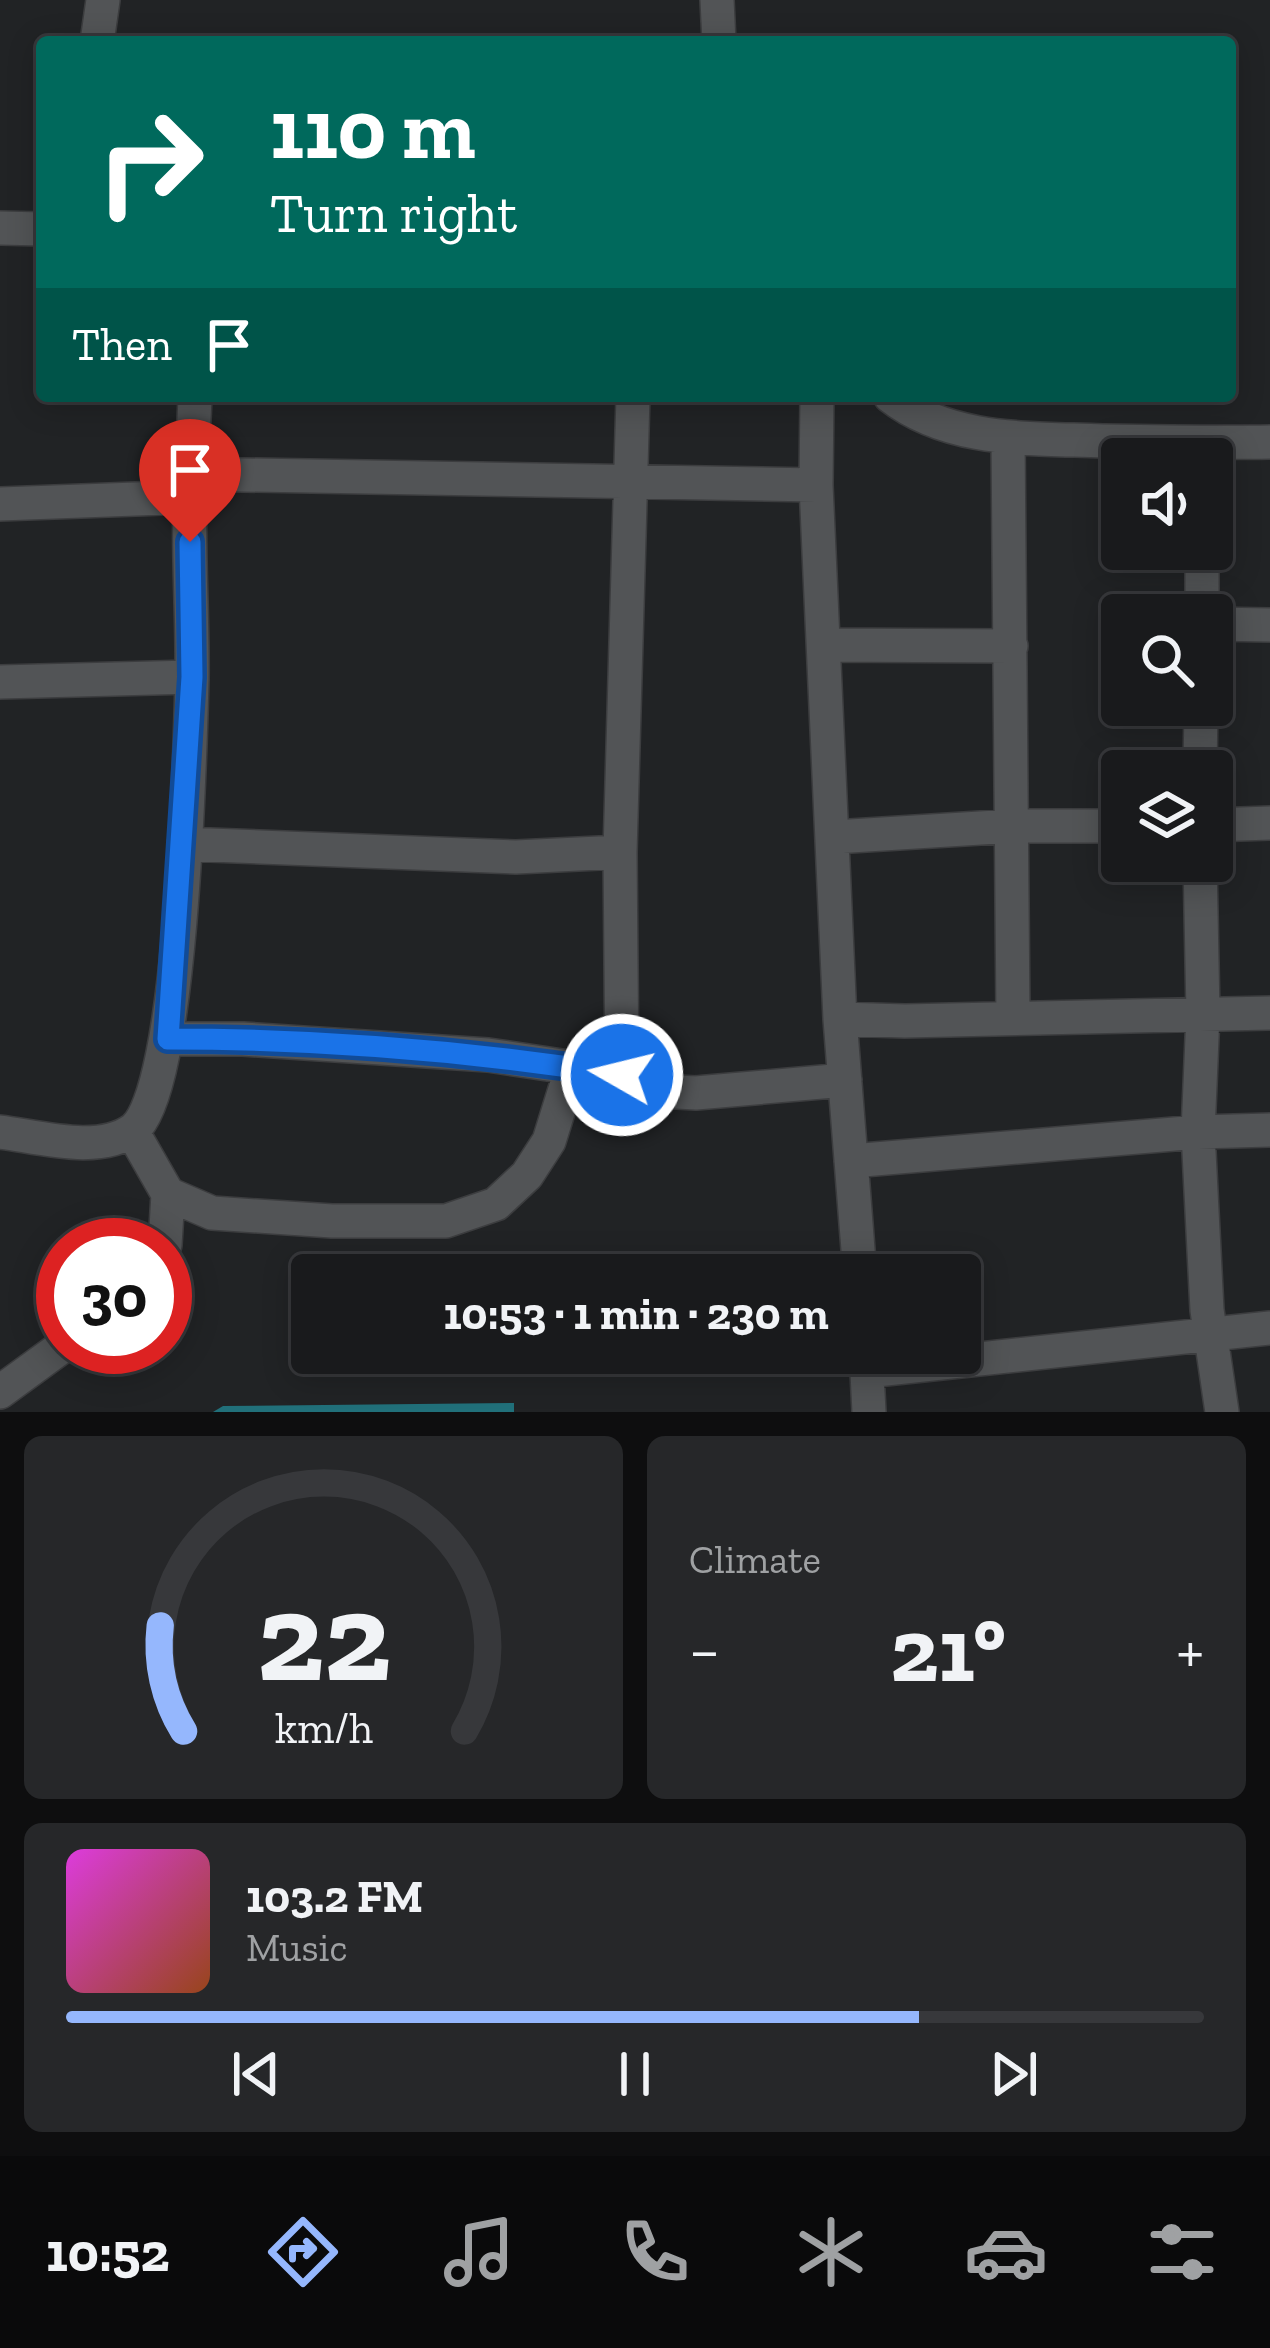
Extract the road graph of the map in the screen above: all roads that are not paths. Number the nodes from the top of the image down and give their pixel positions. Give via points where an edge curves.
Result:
1 (103, 0) edge
2 (716, 0) edge
3 (98, 36) edge
4 (719, 36) edge
5 (0, 228) edge
6 (36, 230) edge
7 (196, 402) edge
8 (633, 402) edge
9 (817, 402) edge
10 (898, 402) edge
11 (1008, 438) junction
12 (1270, 442) edge
13 (1101, 444) edge
14 (1233, 447) edge
15 (627, 485) junction
16 (816, 485) junction
17 (190, 486) junction
18 (0, 504) edge
19 (1233, 625) edge
20 (1270, 625) edge
21 (824, 646) junction
22 (1011, 646) junction
23 (192, 677) junction
24 (0, 682) edge
25 (1270, 823) edge
26 (1233, 824) edge
27 (1013, 826) junction
28 (1101, 826) edge
29 (834, 837) junction
30 (184, 844) junction
31 (620, 852) junction
32 (1200, 882) edge
33 (1270, 1012) edge
34 (1203, 1014) junction
35 (1013, 1018) junction
36 (840, 1019) junction
37 (168, 1039) junction
38 (572, 1067) junction
39 (622, 1075) junction
40 (845, 1080) junction
41 (1270, 1130) edge
42 (132, 1131) junction
43 (0, 1132) edge
44 (1198, 1132) junction
45 (851, 1161) junction
46 (168, 1194) junction
47 (167, 1218) edge
48 (858, 1254) edge
49 (1270, 1328) edge
50 (1210, 1334) junction
51 (981, 1353) edge
52 (36, 1366) edge
53 (867, 1374) edge
54 (0, 1392) edge
55 (869, 1412) edge
56 (1222, 1412) edge

1 - 3 street
2 - 4 street
5 - 6 street
7 - 17 street
8 - 15 street
9 - 16 street
10 - 11 street via 946,426
11 - 13 street
11 - 22 street
12 - 14 street
15 - 16 street
15 - 17 street
15 - 31 street
16 - 21 street
17 - 18 street
17 - 23 street
19 - 20 street
21 - 22 street
21 - 29 street
22 - 27 street
23 - 24 street
23 - 30 street
25 - 26 street
27 - 28 street
27 - 29 street
27 - 35 street
29 - 36 street
30 - 31 street
30 - 37 street
31 - 39 street
32 - 34 street
33 - 34 street
34 - 35 street
34 - 44 street
35 - 36 street
36 - 40 street
37 - 38 street via 488,1055
37 - 42 street via 149,1112
38 - 39 street
38 - 46 street via 548,1141 526,1175 496,1204 446,1221 212,1213
39 - 40 street via 658,1091 696,1093
40 - 45 street
41 - 44 street
42 - 43 street via 94,1143
42 - 46 street
44 - 45 street
44 - 50 street
45 - 48 street
46 - 47 street
49 - 50 street
50 - 51 street
50 - 56 street
52 - 54 street
53 - 55 street

